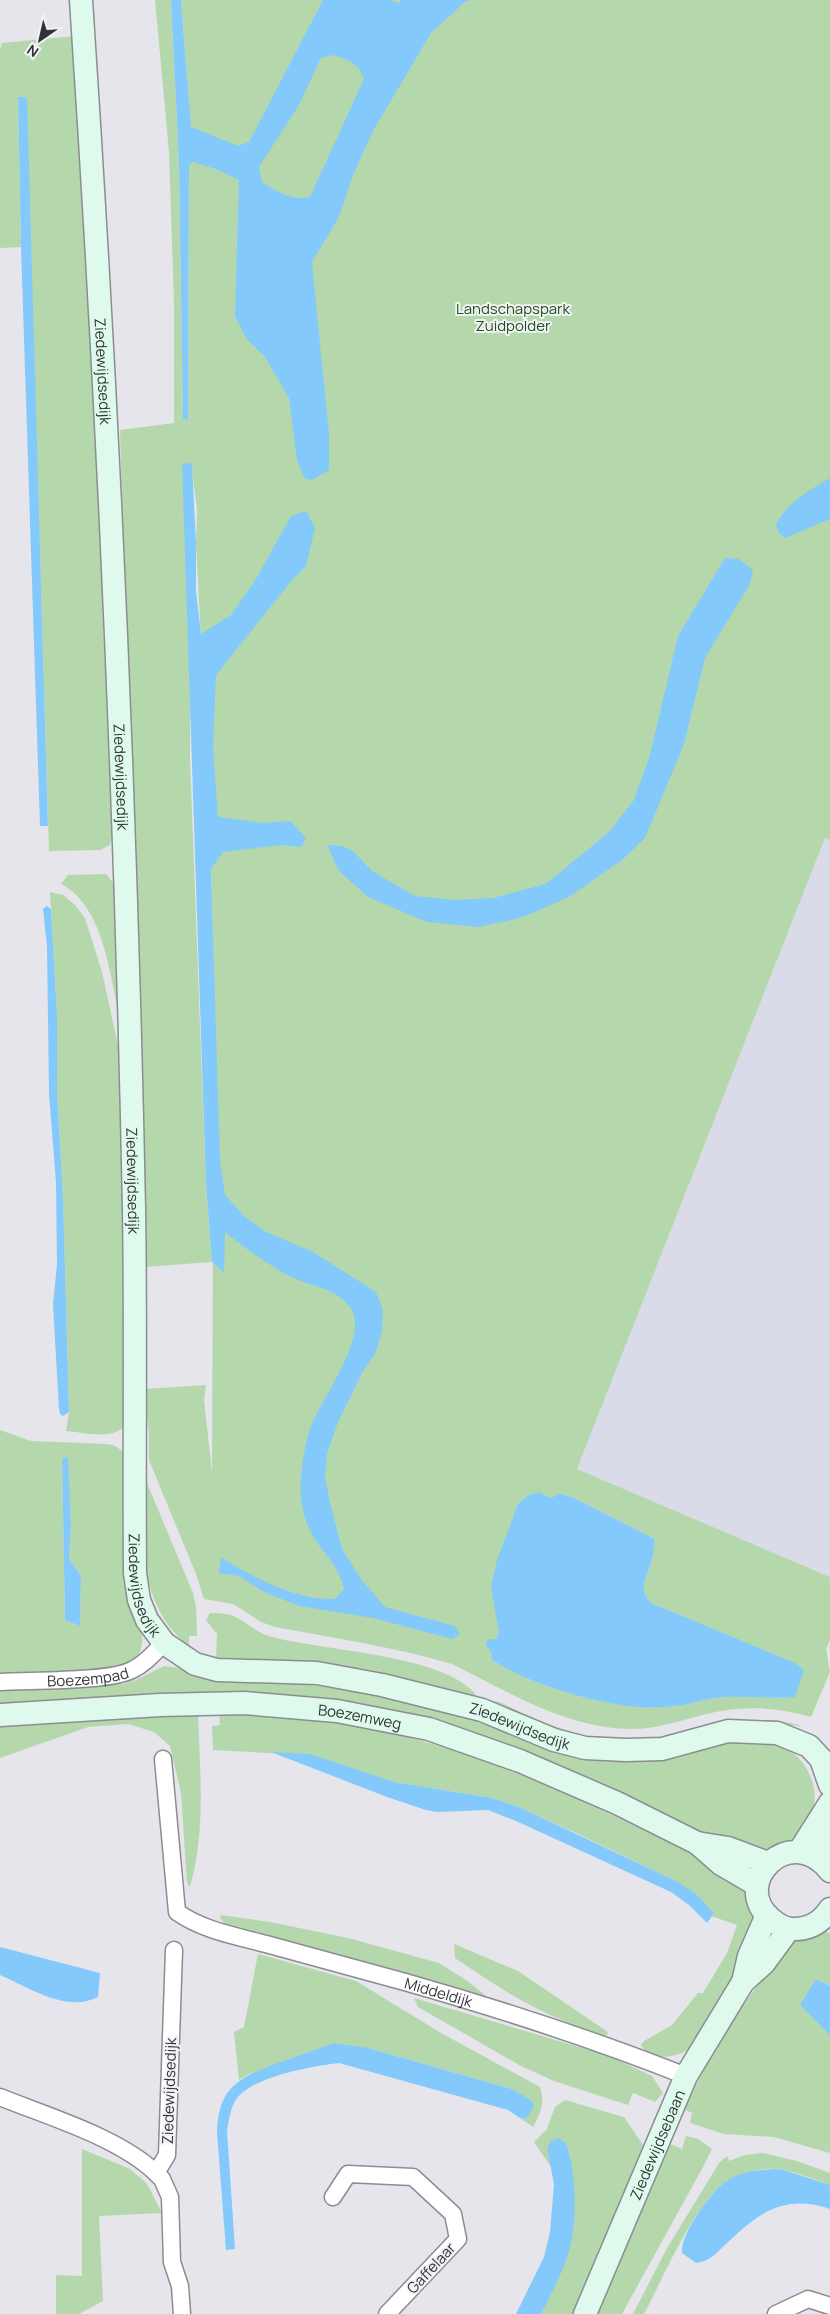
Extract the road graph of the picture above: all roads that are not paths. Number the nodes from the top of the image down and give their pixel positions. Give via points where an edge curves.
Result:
1 (81, 0) edge
2 (164, 1643) junction
3 (0, 1682) edge
4 (0, 1715) edge
5 (163, 1759) dead end
6 (830, 1793) edge
7 (830, 1827) edge
8 (698, 1843) junction
9 (800, 1852) junction
10 (768, 1863) junction
11 (826, 1866) edge
12 (757, 1885) junction
13 (767, 1916) junction
14 (827, 1917) edge
15 (788, 1929) junction
16 (174, 1950) dead end
17 (743, 1982) junction
18 (686, 2076) junction
19 (0, 2097) edge
20 (156, 2173) junction
21 (333, 2197) dead end
22 (830, 2306) edge
23 (182, 2314) edge
24 (388, 2314) edge
25 (585, 2314) edge
26 (776, 2314) edge

1 - 2 street, Ziedewijdsedijk via 96,227 124,858 134,1212 135,1573 139,1600 147,1620
2 - 3 street, Boezempad via 144,1664 129,1672
2 - 6 street, Ziedewijdsedijk via 195,1664 217,1670 317,1673 382,1685 482,1710 554,1740 585,1748 662,1749 728,1731 777,1733 809,1746 821,1758
4 - 8 street, Boezemweg via 244,1703 337,1711 429,1729 520,1760
5 - 18 street, Middeldijk via 177,1912 186,1918 221,1932 505,2013 622,2050
6 - 9 street, Ziedewijdsedijk
7 - 11 street
8 - 10 street, Boezemweg via 728,1848
8 - 12 street, Boezemweg via 721,1864
9 - 10 street via 778,1856
9 - 11 street via 812,1854
10 - 12 street
12 - 13 street via 760,1906
13 - 15 street
13 - 17 street, Ziedewijdsebaan via 749,1956
14 - 15 street via 806,1928
15 - 17 street, Ziedewijdsebaan via 764,1963
16 - 20 street, Ziedewijdsedijk via 167,2155
17 - 18 street, Ziedewijdsebaan
18 - 25 street, Ziedewijdsebaan
19 - 20 street via 108,2142 140,2158
20 - 23 street via 170,2197 172,2262 180,2286
21 - 24 street, Gaffelaar via 348,2174 413,2177 453,2214 458,2238
22 - 26 street via 808,2299

